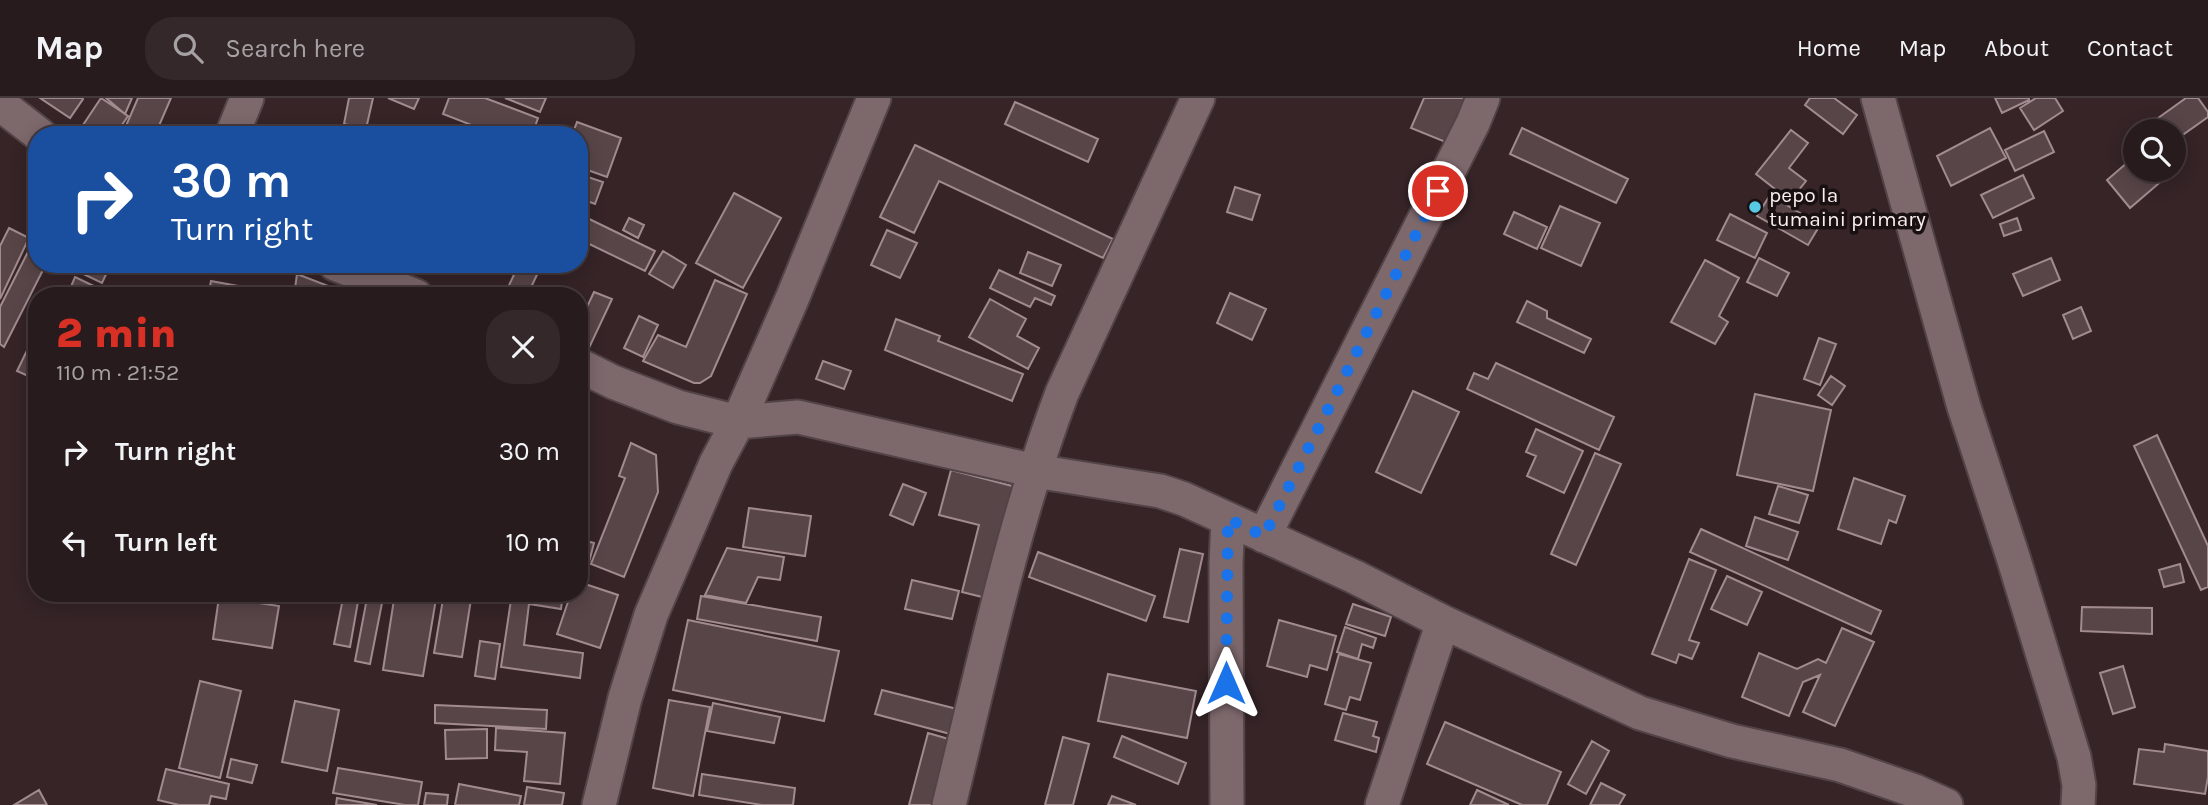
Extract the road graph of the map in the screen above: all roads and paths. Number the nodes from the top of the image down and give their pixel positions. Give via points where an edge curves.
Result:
1 (247, 98) edge
2 (874, 98) edge
3 (1198, 98) edge
4 (1483, 98) edge
5 (1878, 98) edge
6 (0, 104) edge
7 (28, 126) edge
8 (236, 126) edge
9 (358, 273) edge
10 (393, 287) edge
11 (588, 370) edge
12 (738, 422) junction
13 (1035, 471) junction
14 (1228, 519) junction
15 (1264, 536) junction
16 (1443, 622) junction
17 (599, 805) edge
18 (949, 805) edge
19 (1227, 805) edge
20 (1382, 805) edge
21 (1946, 805) edge
22 (2078, 805) edge

1 - 8 street
2 - 12 street
3 - 13 street via 1062,393
4 - 15 street
5 - 22 street via 1964,407 2074,757
6 - 7 street
9 - 10 street
11 - 12 street via 678,407
12 - 13 street via 797,417
12 - 17 street via 651,615
13 - 14 street via 1160,491
13 - 18 street
14 - 15 street
14 - 19 street
15 - 16 street
16 - 20 street
16 - 21 street via 1640,713 1732,741 1840,765

